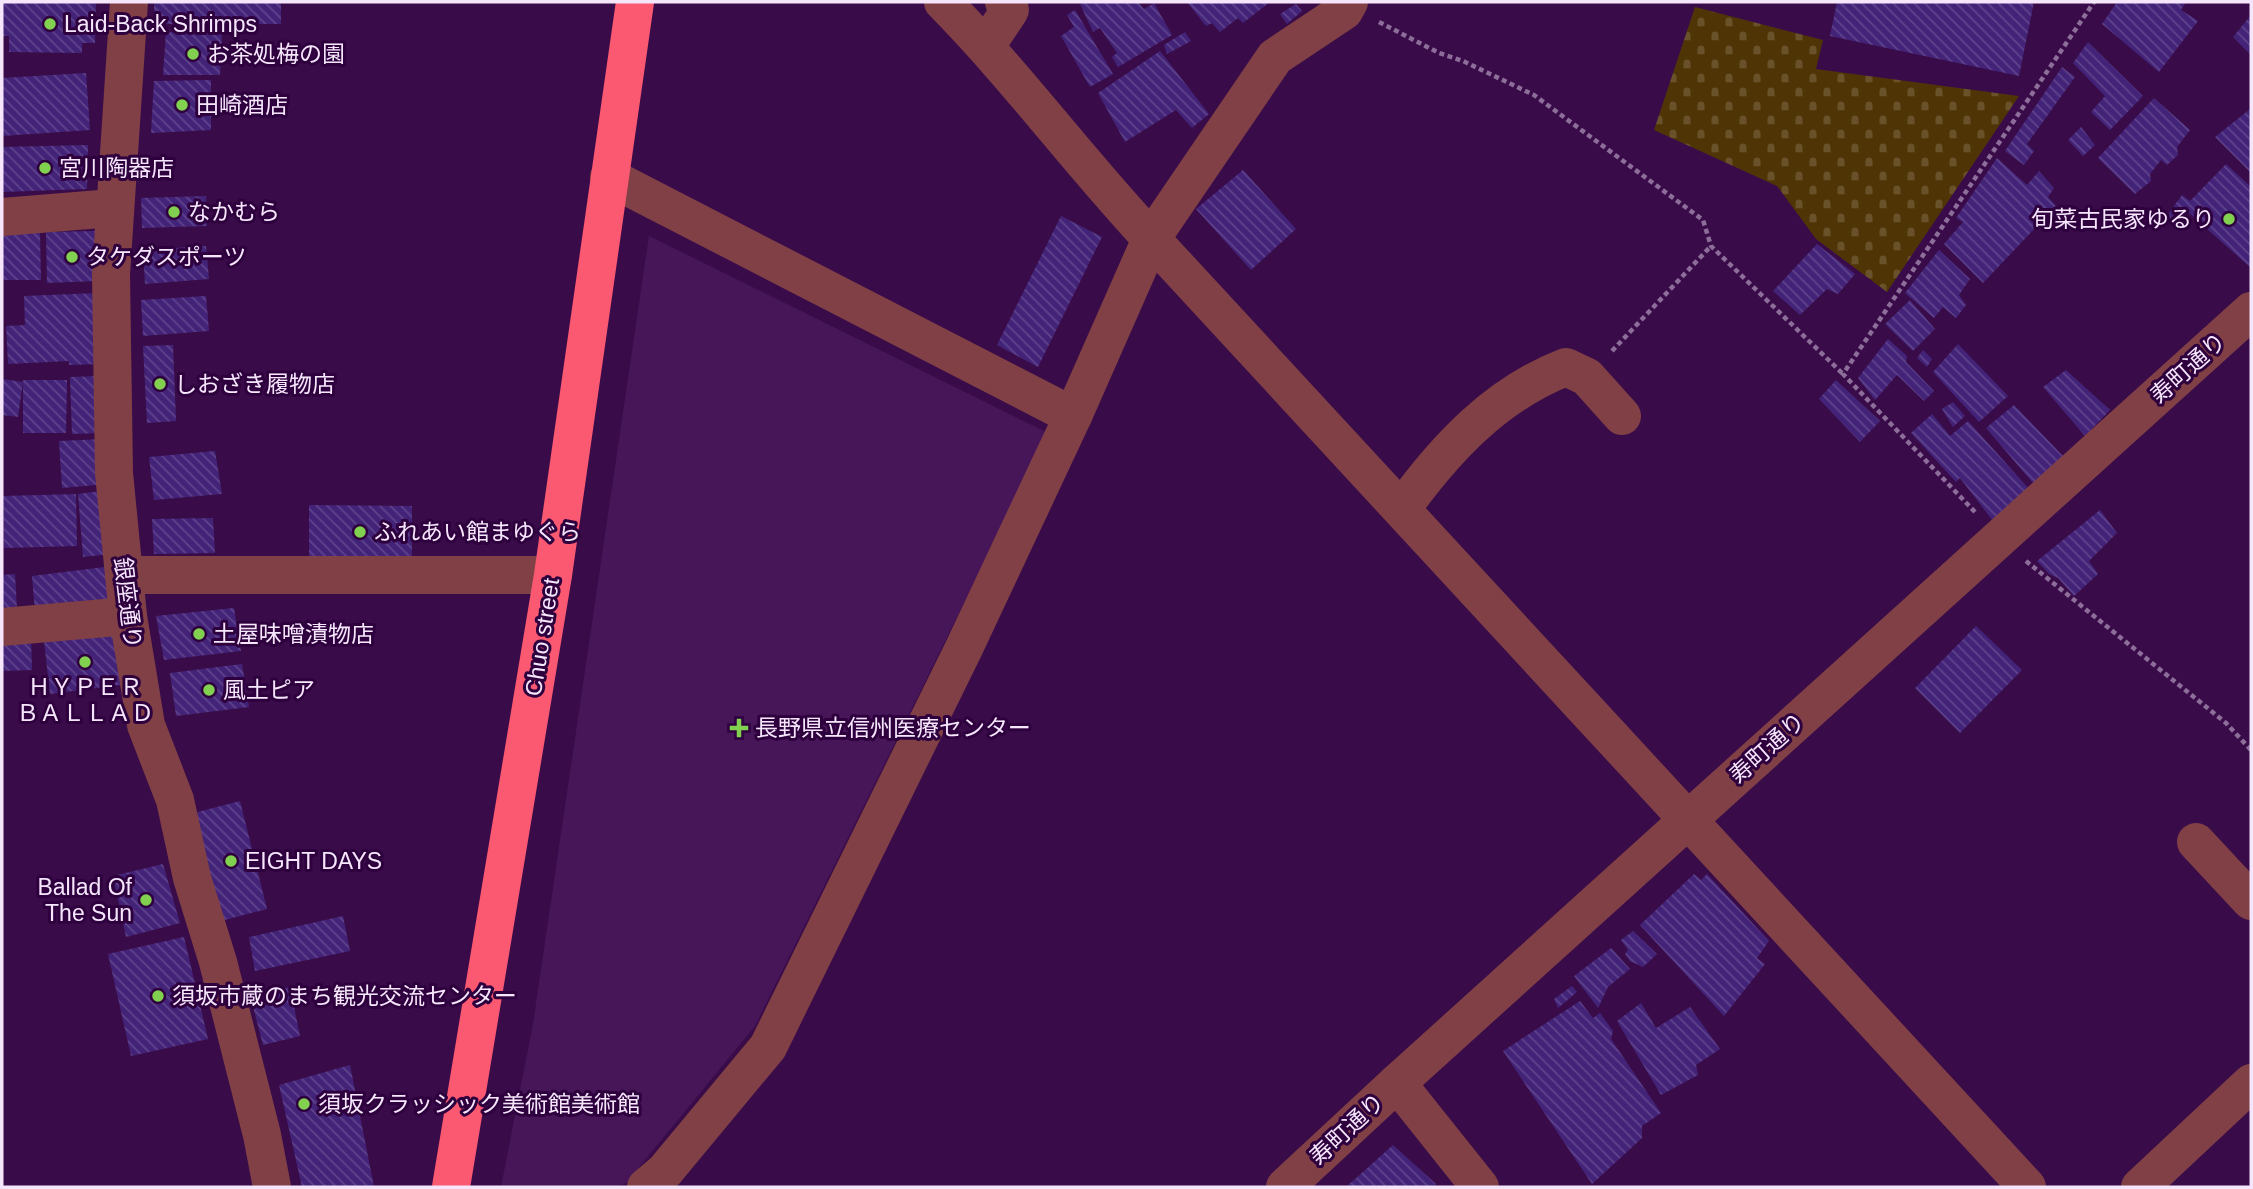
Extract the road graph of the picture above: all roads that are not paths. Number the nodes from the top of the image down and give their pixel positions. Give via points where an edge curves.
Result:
1 (129, 2) edge
2 (635, 2) edge
3 (943, 2) edge
4 (1004, 2) edge
5 (1347, 7) edge
6 (986, 46) junction
7 (609, 177) junction
8 (113, 208) junction
9 (2, 217) edge
10 (1151, 239) junction
11 (2251, 311) edge
12 (1073, 416) junction
13 (1622, 416) dead end
14 (1403, 507) junction
15 (124, 575) junction
16 (553, 575) junction
17 (128, 616) junction
18 (2, 627) edge
19 (1686, 821) junction
20 (2196, 842) dead end
21 (2251, 901) edge
22 (1397, 1083) junction
23 (2251, 1083) edge
24 (272, 1187) edge
25 (451, 1187) edge
26 (646, 1187) edge
27 (1285, 1187) edge
28 (1480, 1187) edge
29 (2027, 1187) edge
30 (2140, 1187) edge

1 - 8 street, 銀座通り
2 - 7 highway, Chuo street
3 - 6 street
4 - 6 street via 1010,10
5 - 10 street via 1275,57
6 - 10 street
7 - 12 street
7 - 16 highway, Chuo street
8 - 9 street
8 - 15 street, 銀座通り via 114,473
10 - 12 street
10 - 14 street
11 - 19 street, 寿町通り
12 - 26 street via 768,1047 665,1171
13 - 14 street via 1587,377 1566,367 1538,378 1474,423 1431,468
14 - 19 street
15 - 16 street
15 - 17 street, 銀座通り
16 - 25 highway, Chuo street
17 - 18 street
17 - 24 street, 銀座通り via 146,725 175,800
19 - 22 street, 寿町通り
19 - 29 street
20 - 21 street
22 - 27 street, 寿町通り
22 - 28 street
23 - 30 street

